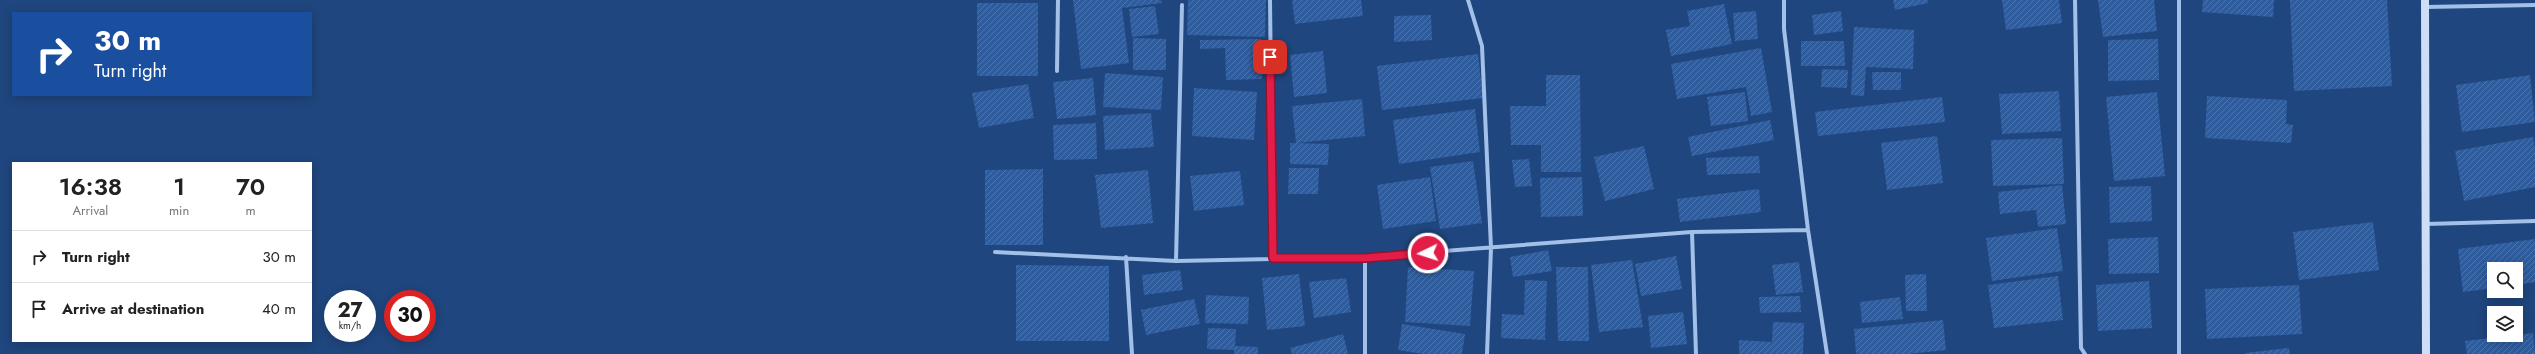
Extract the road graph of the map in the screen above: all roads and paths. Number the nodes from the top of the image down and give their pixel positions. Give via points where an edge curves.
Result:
1 (1058, 0) edge
2 (1270, 0) edge
3 (1468, 0) edge
4 (1784, 0) edge
5 (2075, 0) edge
6 (2179, 0) edge
7 (2425, 3) edge
8 (1182, 5) dead end
9 (2535, 5) edge
10 (1057, 71) dead end
11 (2535, 221) edge
12 (2426, 224) junction
13 (1808, 230) junction
14 (1692, 232) junction
15 (1491, 248) junction
16 (995, 252) dead end
17 (1126, 257) junction
18 (1273, 258) junction
19 (1365, 258) junction
20 (1176, 261) junction
21 (1132, 354) edge
22 (1365, 354) edge
23 (1487, 354) edge
24 (1696, 354) edge
25 (1827, 354) edge
26 (2085, 354) edge
27 (2179, 354) edge
28 (2426, 354) edge

1 - 10 street
2 - 18 street
3 - 15 street via 1482,46
4 - 13 street via 1784,29
5 - 26 street via 2081,348
6 - 27 street
7 - 9 street
7 - 12 street
8 - 20 street
11 - 12 street
12 - 28 street
13 - 14 street
13 - 25 street
14 - 15 street
14 - 24 street
15 - 19 street
15 - 23 street
16 - 17 street
17 - 20 street
17 - 21 street
18 - 19 street
18 - 20 street
19 - 22 street

